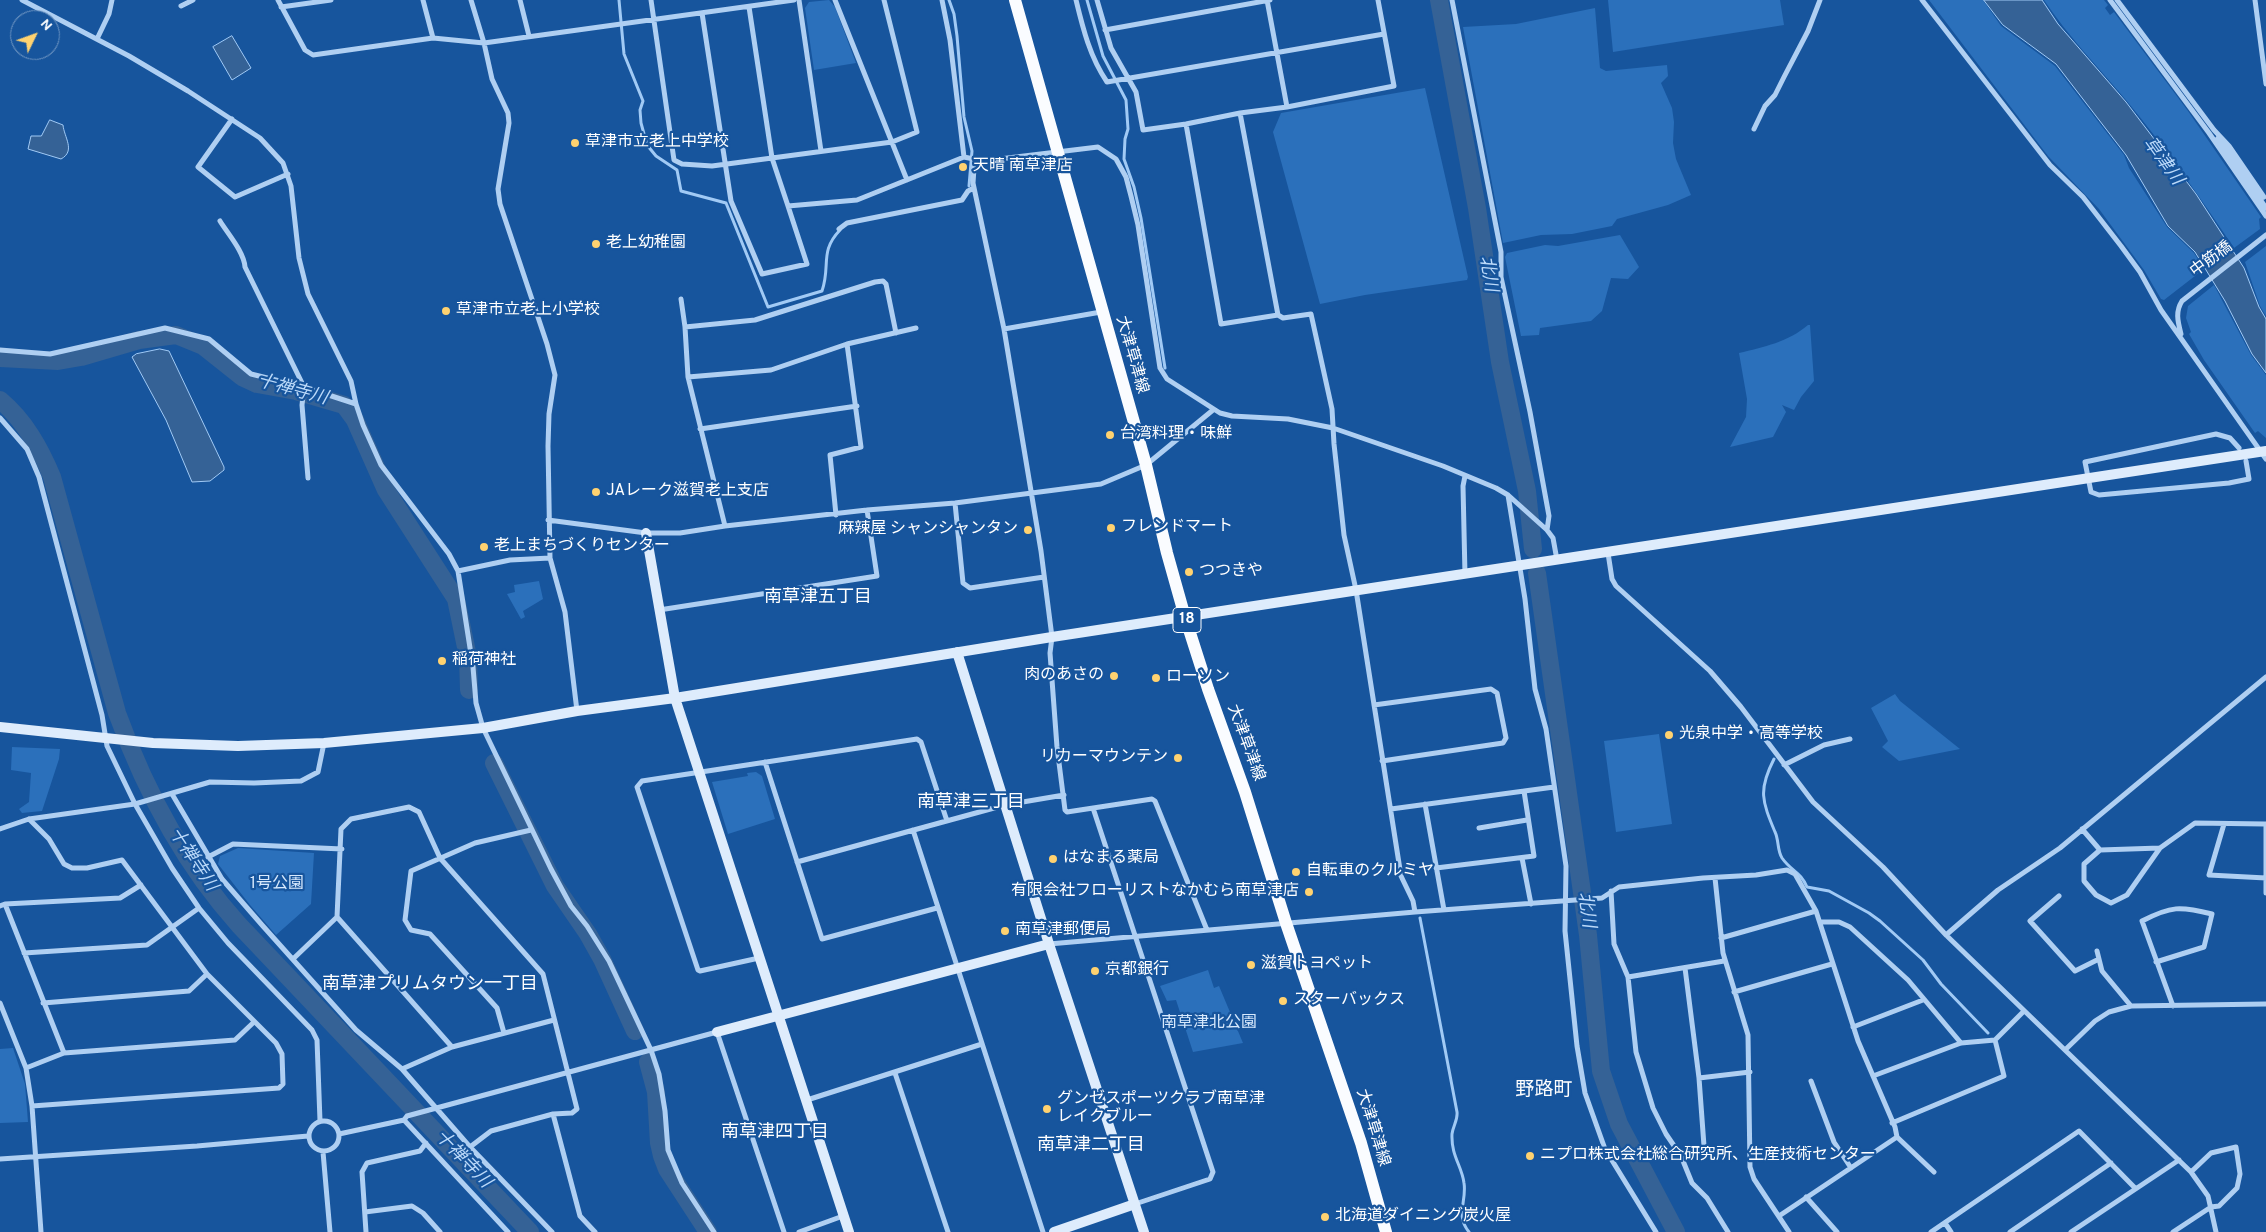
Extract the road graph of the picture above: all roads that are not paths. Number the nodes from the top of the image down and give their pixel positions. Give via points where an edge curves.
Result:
1 (22, 0) edge
2 (112, 0) edge
3 (193, 0) edge
4 (278, 0) edge
5 (331, 0) edge
6 (422, 0) edge
7 (471, 0) edge
8 (520, 0) edge
9 (651, 0) edge
10 (794, 0) edge
11 (799, 0) edge
12 (835, 0) edge
13 (884, 0) edge
14 (942, 0) edge
15 (1015, 0) edge
16 (1076, 0) edge
17 (1097, 0) edge
18 (1268, 0) edge
19 (1378, 0) edge
20 (1452, 0) edge
21 (1820, 0) edge
22 (1922, 0) edge
23 (2110, 0) edge
24 (2117, 0) edge
25 (2255, 0) edge
26 (181, 6) dead end
27 (281, 7) junction
28 (749, 7) junction
29 (702, 13) junction
30 (654, 20) junction
31 (1105, 30) junction
32 (1384, 34) junction
33 (529, 36) junction
34 (97, 38) junction
35 (433, 38) junction
36 (484, 43) junction
37 (1275, 53) junction
38 (1129, 80) junction
39 (2266, 84) edge
40 (1287, 107) junction
41 (1240, 112) junction
42 (232, 119) junction
43 (1186, 124) junction
44 (1754, 129) dead end
45 (2212, 132) junction
46 (892, 142) junction
47 (1058, 150) junction
48 (821, 151) junction
49 (964, 157) junction
50 (772, 158) junction
51 (976, 159) junction
52 (724, 164) junction
53 (288, 174) junction
54 (907, 180) junction
55 (974, 188) junction
56 (2264, 197) dead end
57 (788, 206) junction
58 (2266, 208) edge
59 (2266, 216) edge
60 (220, 221) dead end
61 (839, 229) dead end
62 (2266, 235) edge
63 (681, 299) dead end
64 (1102, 312) junction
65 (1278, 315) junction
66 (685, 327) junction
67 (916, 328) dead end
68 (1004, 329) junction
69 (896, 333) junction
70 (2182, 338) junction
71 (847, 344) junction
72 (0, 350) edge
73 (688, 377) junction
74 (303, 391) junction
75 (356, 404) junction
76 (856, 406) junction
77 (1213, 410) junction
78 (0, 418) edge
79 (1333, 428) junction
80 (700, 429) junction
81 (2239, 448) dead end
82 (2264, 454) edge
83 (2246, 461) dead end
84 (1146, 466) junction
85 (1466, 476) junction
86 (308, 478) dead end
87 (2088, 479) junction
88 (1031, 493) junction
89 (1508, 495) junction
90 (955, 503) junction
91 (867, 510) junction
92 (836, 515) junction
93 (548, 520) junction
94 (725, 526) junction
95 (1546, 529) junction
96 (646, 533) junction
97 (1608, 553) junction
98 (550, 558) junction
99 (1557, 560) junction
100 (1522, 566) junction
101 (458, 571) junction
102 (1465, 575) junction
103 (1044, 576) junction
104 (1356, 590) junction
105 (660, 610) junction
106 (1186, 617) junction
107 (1052, 637) junction
108 (957, 652) junction
109 (2266, 677) edge
110 (675, 698) junction
111 (1374, 706) junction
112 (578, 711) junction
113 (0, 727) edge
114 (483, 728) junction
115 (106, 738) junction
116 (1850, 739) dead end
117 (324, 742) junction
118 (765, 762) junction
119 (1382, 762) junction
120 (1784, 765) junction
121 (699, 772) junction
122 (1554, 787) junction
123 (1524, 792) junction
124 (172, 794) junction
125 (1064, 795) junction
126 (135, 804) junction
127 (1424, 804) junction
128 (1005, 805) junction
129 (1093, 808) junction
130 (1391, 809) junction
131 (30, 820) junction
132 (1527, 820) junction
133 (947, 821) junction
134 (2224, 824) junction
135 (2266, 824) edge
136 (1479, 828) dead end
137 (2082, 828) junction
138 (0, 830) edge
139 (531, 830) junction
140 (913, 830) junction
141 (2160, 848) junction
142 (342, 849) junction
143 (2100, 850) junction
144 (208, 858) junction
145 (440, 858) junction
146 (1522, 858) junction
147 (797, 862) junction
148 (1436, 868) junction
149 (1715, 878) junction
150 (2266, 878) edge
151 (140, 885) junction
152 (1611, 891) junction
153 (2266, 893) edge
154 (2059, 896) dead end
155 (1566, 901) junction
156 (1531, 904) junction
157 (3, 905) edge
158 (199, 908) junction
159 (936, 908) junction
160 (1444, 910) junction
161 (1816, 911) junction
162 (1415, 912) junction
163 (337, 917) junction
164 (1820, 922) junction
165 (1286, 923) junction
166 (172, 929) junction
167 (1207, 930) junction
168 (1136, 935) junction
169 (1946, 935) junction
170 (1721, 938) junction
171 (1049, 944) junction
172 (2097, 951) dead end
173 (24, 953) junction
174 (759, 958) junction
175 (293, 959) junction
176 (2099, 959) junction
177 (1724, 961) junction
178 (2156, 962) junction
179 (1832, 964) junction
180 (957, 967) junction
181 (1685, 968) junction
182 (207, 974) junction
183 (1628, 976) junction
184 (1734, 992) junction
185 (1923, 1000) junction
186 (0, 1003) edge
187 (43, 1003) junction
188 (2266, 1004) edge
189 (2130, 1006) junction
190 (2173, 1006) junction
191 (2024, 1011) junction
192 (778, 1016) junction
193 (554, 1020) junction
194 (254, 1022) junction
195 (1853, 1027) junction
196 (717, 1032) junction
197 (504, 1033) junction
198 (1995, 1040) junction
199 (1961, 1043) junction
200 (982, 1044) junction
201 (452, 1048) junction
202 (2066, 1049) junction
203 (651, 1050) junction
204 (64, 1053) junction
205 (26, 1068) junction
206 (402, 1068) junction
207 (1750, 1072) junction
208 (895, 1073) junction
209 (568, 1074) junction
210 (1873, 1076) junction
211 (1699, 1078) junction
212 (1811, 1081) dead end
213 (806, 1101) junction
214 (32, 1106) junction
215 (437, 1107) junction
216 (553, 1114) junction
217 (406, 1118) junction
218 (320, 1121) junction
219 (1892, 1123) junction
220 (339, 1134) junction
221 (308, 1136) junction
222 (1897, 1137) junction
223 (426, 1142) junction
224 (470, 1147) junction
225 (323, 1152) junction
226 (1681, 1156) junction
227 (36, 1157) junction
228 (0, 1159) edge
229 (2179, 1160) junction
230 (2110, 1164) junction
231 (1851, 1168) junction
232 (1934, 1172) dead end
233 (2191, 1172) junction
234 (2135, 1188) junction
235 (1806, 1198) junction
236 (1135, 1204) junction
237 (2211, 1207) junction
238 (365, 1212) junction
239 (844, 1216) junction
240 (1779, 1216) junction
241 (1945, 1223) junction
242 (42, 1232) edge
243 (330, 1232) edge
244 (366, 1232) edge
245 (440, 1232) edge
246 (508, 1232) edge
247 (552, 1232) edge
248 (595, 1232) edge
249 (714, 1232) edge
250 (784, 1232) edge
251 (799, 1232) edge
252 (849, 1232) edge
253 (948, 1232) edge
254 (1043, 1232) edge
255 (1054, 1232) edge
256 (1144, 1232) edge
257 (1386, 1232) edge
258 (1656, 1232) edge
259 (1728, 1232) edge
260 (1789, 1232) edge
261 (1837, 1232) edge
262 (1932, 1232) edge
263 (1951, 1232) edge
264 (2010, 1232) edge
265 (2071, 1232) edge
266 (2174, 1232) edge
267 (2216, 1232) edge

1 - 34 street
2 - 34 street
3 - 26 street
4 - 27 street
5 - 27 street
6 - 35 street
7 - 36 street
8 - 33 street
9 - 30 street
10 - 28 street
11 - 48 street
12 - 46 street
13 - 46 street via 918,130
14 - 49 street
15 - 47 main road, 大津草津線 / 18
16 - 38 street via 1097,67 1107,82
17 - 31 street
18 - 31 street
18 - 37 street
19 - 32 street
20 - 95 street via 1501,252 1501,277 1549,516
21 - 44 street via 1808,31
22 - 70 street via 2050,166 2093,209 2140,272 2161,310
23 - 45 street
24 - 45 street
25 - 39 street
27 - 35 street via 305,50 313,55
28 - 29 street
28 - 50 street
29 - 30 street
29 - 52 street
30 - 33 street
30 - 52 street via 674,160 682,164
31 - 38 street
32 - 37 street
32 - 40 street via 1394,86
33 - 36 street
34 - 42 street
35 - 36 street
36 - 93 street via 492,79 508,113 509,123 498,189 500,204 555,376 549,414
37 - 38 street
37 - 40 street
38 - 43 street via 1136,92 1143,130
40 - 41 street
41 - 43 street
41 - 65 street
42 - 53 street via 260,138 283,163
42 - 53 street via 198,167 235,197
43 - 65 street via 1221,324
45 - 56 street via 2229,146
45 - 58 street
45 - 59 street
46 - 48 street
46 - 54 street
47 - 51 street via 983,161
47 - 64 main road, 大津草津線 / 18
47 - 77 street via 1098,147 1122,167 1138,225 1160,368 1168,379
48 - 50 street
49 - 51 street
49 - 54 street
50 - 52 street
50 - 57 street
51 - 55 street
52 - 57 street via 731,201 762,274 807,264
53 - 75 street via 299,258 308,294 351,381
54 - 57 street via 857,200
55 - 61 street via 962,200 847,223
55 - 68 street
60 - 74 street via 245,262
62 - 70 street, 中筋橋 via 2187,295 2178,308
63 - 66 street
64 - 68 street
64 - 84 main road, 大津草津線 / 18
65 - 79 street via 1282,318 1311,314 1332,409
66 - 69 street via 755,320 883,281
66 - 73 street
67 - 69 street
68 - 88 street
69 - 71 street
70 - 82 street
71 - 73 street via 771,370
71 - 76 street
72 - 74 street via 50,354 165,328 209,339 251,374
73 - 80 street
74 - 75 street
74 - 86 street
75 - 101 street via 382,465 449,554
76 - 80 street
76 - 92 street via 861,448 830,455
77 - 79 street via 1232,416 1288,419
77 - 84 street
78 - 115 street via 27,449 39,477
79 - 85 street
79 - 104 street via 1344,535
80 - 94 street
81 - 87 street via 2230,438 2216,434 2085,462
82 - 87 street
83 - 87 street via 2249,479 2229,483 2099,495 2091,492
84 - 88 street via 1101,484
84 - 106 main road, 大津草津線 / 18
85 - 89 street
85 - 102 street via 1463,486
87 - 97 street
88 - 90 street
88 - 103 street
89 - 95 street
89 - 100 street
90 - 91 street
90 - 103 street via 964,583 970,588
91 - 92 street
91 - 105 street via 877,576
92 - 94 street
93 - 96 street
93 - 98 street
94 - 96 street via 680,533
95 - 99 street via 1553,538
96 - 105 street
97 - 99 street
97 - 120 street via 1616,586 1710,670
98 - 101 street via 510,560
98 - 112 street via 565,612
99 - 100 street
100 - 102 street
100 - 122 street via 1535,689 1546,729
101 - 114 street via 476,704
102 - 104 street
103 - 107 street
104 - 106 street
104 - 111 street
105 - 110 street
106 - 107 street
106 - 165 main road, 大津草津線 / 18 via 1208,689 1246,792
107 - 108 street
107 - 125 street via 1050,653 1057,747
108 - 110 street
108 - 128 street
109 - 137 street
110 - 112 street
110 - 121 street
111 - 119 street
111 - 119 street via 1491,689 1497,693 1506,738 1504,743
112 - 114 street
113 - 115 street
114 - 117 street
114 - 139 street
115 - 117 street via 238,746
115 - 126 street
116 - 120 street via 1824,745
117 - 124 street via 318,772 301,781 210,782
118 - 121 street
118 - 133 street via 917,739 921,742
118 - 147 street
119 - 130 street
120 - 169 street via 1813,802 1883,867
121 - 174 street
121 - 174 street via 642,782 637,786 638,790 698,970
122 - 123 street
122 - 155 street via 1566,866
123 - 127 street
123 - 132 street
124 - 126 street
124 - 144 street
125 - 128 street
125 - 129 street via 1067,812
126 - 131 street
126 - 158 street
127 - 130 street
127 - 148 street
128 - 133 street
128 - 171 street
129 - 167 street via 1155,801
129 - 168 street
130 - 162 street via 1401,876
131 - 138 street
131 - 151 street via 48,839 64,864 72,868 87,868 122,860
132 - 136 street
132 - 146 street via 1534,856
133 - 140 street
134 - 135 street
134 - 141 street via 2195,823
134 - 150 street via 2209,875
135 - 150 street
137 - 143 street
137 - 169 street via 2060,848 1998,890
139 - 145 street via 475,843
139 - 203 street via 571,906 609,961
140 - 147 street
140 - 159 street
141 - 143 street
141 - 143 street via 2127,896 2111,903 2096,895 2084,881 2084,864
142 - 144 street via 233,844
142 - 145 street via 341,828 351,820 410,807 420,812
142 - 163 street
144 - 175 street via 222,879
145 - 193 street via 543,974
145 - 197 street via 411,871 405,920 411,930 430,934 497,1008
146 - 148 street
146 - 156 street
147 - 159 street via 822,939
148 - 160 street
149 - 152 street via 1619,887
149 - 161 street via 1787,870 1795,874
149 - 170 street
150 - 153 street
151 - 157 street via 120,898
151 - 166 street
152 - 155 street via 1602,898
152 - 183 street via 1614,944
154 - 176 street via 2030,921 2075,971
155 - 156 street
155 - 258 street via 1565,931 1585,1093 1605,1149
156 - 160 street
157 - 173 street
158 - 166 street
158 - 218 street via 228,944 312,1030 317,1040
159 - 180 street
160 - 162 street
161 - 164 street
161 - 170 street
162 - 165 street
163 - 175 street
163 - 201 street
164 - 179 street
164 - 185 street via 1839,922 1850,927 1908,980
165 - 167 street
165 - 257 main road, 大津草津線 / 18 via 1361,1143
166 - 173 street via 147,946
166 - 182 street
167 - 168 street
168 - 171 street
168 - 236 street via 1213,1172 1210,1179
169 - 191 street
170 - 177 street
171 - 180 street
171 - 236 street
172 - 176 street
173 - 187 street
174 - 192 street
175 - 206 street via 356,1030
176 - 189 street via 2102,971
177 - 181 street
177 - 184 street
178 - 178 street via 2142,921 2177,907 2212,914 2204,947
178 - 190 street
179 - 184 street
179 - 195 street
180 - 192 street
180 - 200 street
181 - 183 street
181 - 211 street
182 - 187 street via 189,991
182 - 194 street
183 - 226 street via 1636,1052 1644,1082 1666,1134
184 - 207 street via 1748,1035
185 - 195 street
185 - 199 street
186 - 205 street
187 - 204 street
188 - 190 street
189 - 190 street
189 - 202 street via 2109,1012 2095,1021
191 - 198 street
191 - 202 street
192 - 196 street
192 - 213 street
193 - 197 street
193 - 209 street
194 - 204 street via 235,1040
194 - 214 street via 276,1043 282,1054 283,1084 279,1088
195 - 210 street
196 - 203 street
196 - 250 street
197 - 201 street
198 - 199 street
198 - 219 street via 2004,1076
199 - 210 street
200 - 208 street
200 - 254 street
201 - 206 street
202 - 229 street
203 - 209 street
203 - 249 street via 661,1084 668,1150 682,1183
204 - 205 street
205 - 214 street
206 - 215 street
207 - 211 street
207 - 240 street via 1750,1167
208 - 213 street
208 - 253 street
209 - 215 street
209 - 216 street via 576,1109
210 - 219 street
211 - 226 street via 1704,1146
212 - 231 street via 1834,1142
213 - 239 street
214 - 227 street
215 - 217 street
215 - 224 street
216 - 224 street via 491,1131
216 - 248 street via 580,1216
217 - 220 street
217 - 223 street
218 - 220 street via 334,1125
218 - 221 street via 311,1126
219 - 222 street
220 - 225 street via 334,1147
221 - 225 street via 312,1146
221 - 227 street
222 - 231 street
222 - 232 street
223 - 238 street via 420,1151 367,1163 363,1167
223 - 246 street
224 - 247 street
225 - 243 street
226 - 259 street via 1692,1183 1707,1198
227 - 228 street
227 - 242 street
229 - 233 street
229 - 234 street
230 - 234 street
230 - 241 street via 2079,1131
230 - 264 street
231 - 235 street
233 - 237 street via 2208,1196
233 - 237 street via 2211,1153 2236,1148 2240,1174 2237,1188 2219,1206
234 - 265 street
235 - 240 street
235 - 261 street
236 - 255 street
236 - 256 street
237 - 266 street
237 - 267 street
238 - 244 street
238 - 245 street via 412,1206
239 - 251 street
239 - 252 street
240 - 260 street
241 - 262 street
241 - 263 street

